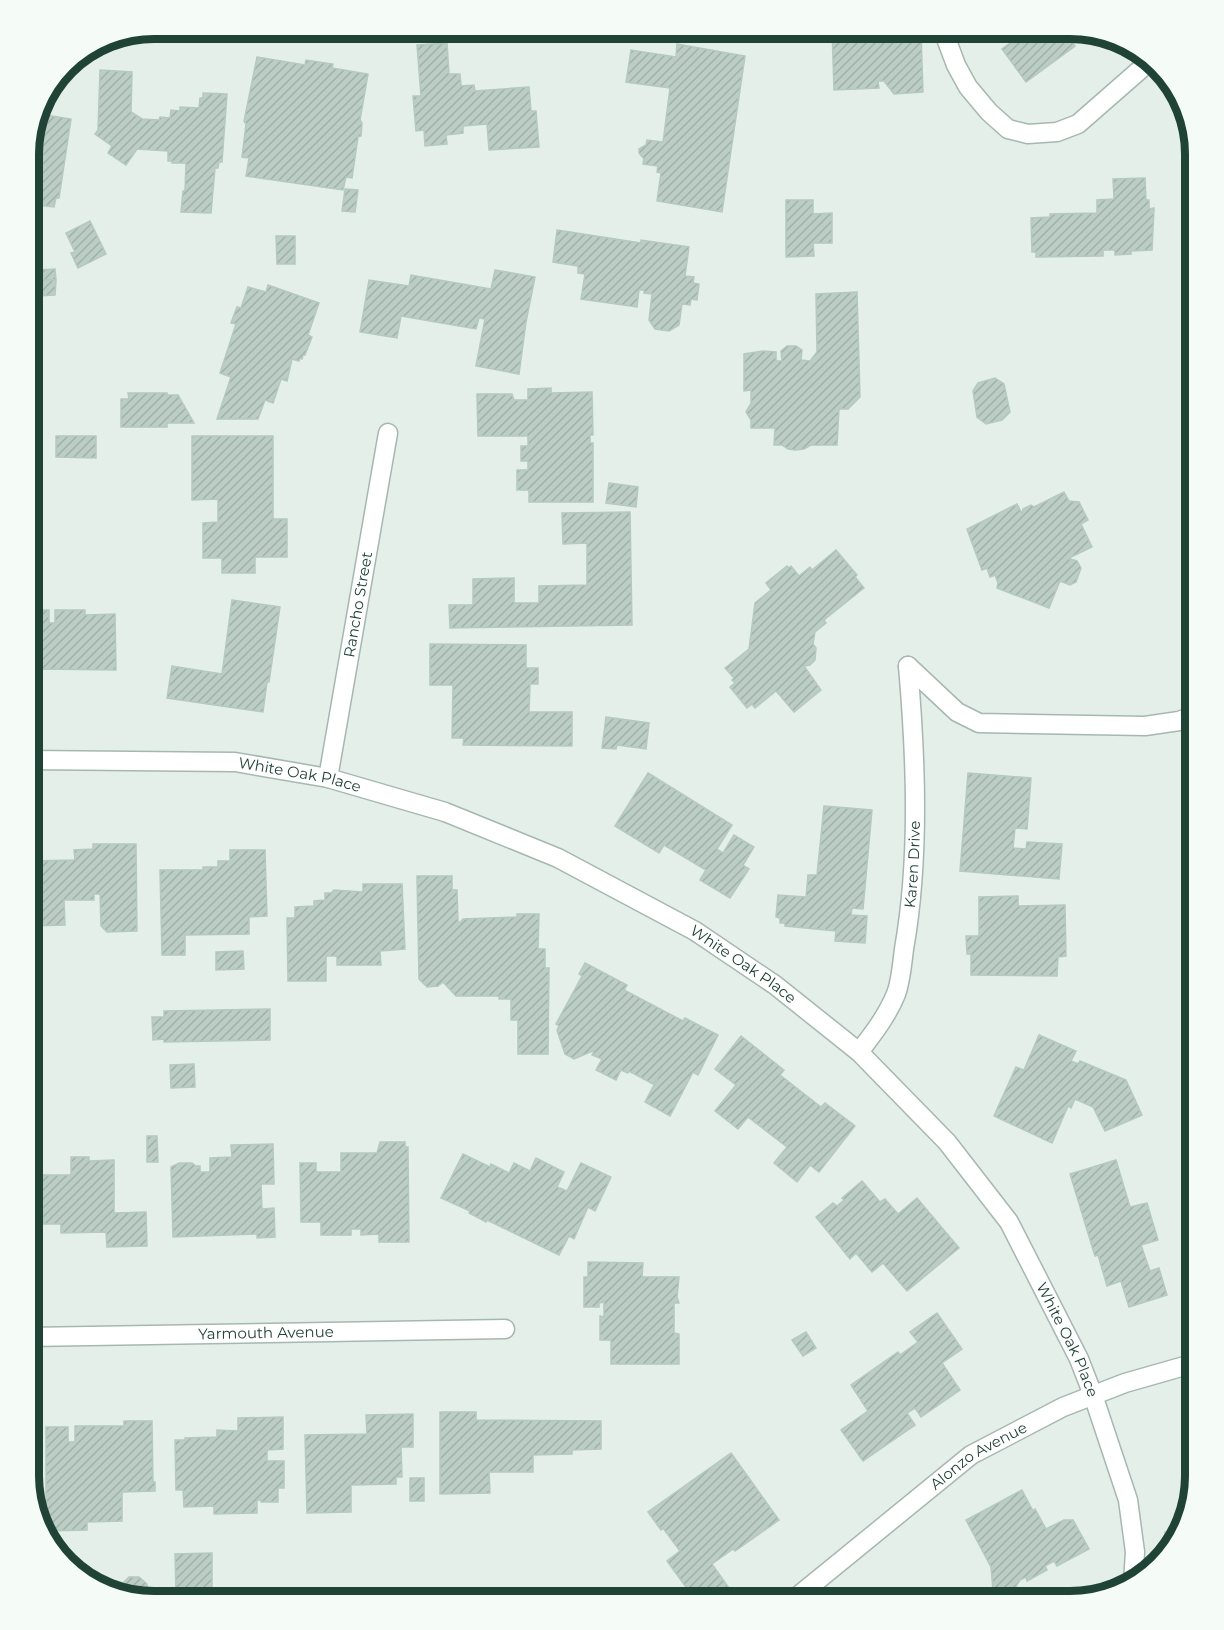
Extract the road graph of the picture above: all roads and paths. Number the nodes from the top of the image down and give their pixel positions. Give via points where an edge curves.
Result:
1 (947, 39) edge
2 (1144, 66) edge
3 (388, 433) dead end
4 (1185, 719) edge
5 (39, 760) edge
6 (328, 778) junction
7 (859, 1052) junction
8 (505, 1329) dead end
9 (39, 1337) edge
10 (1185, 1366) edge
11 (1094, 1395) junction
12 (1134, 1572) edge
13 (805, 1591) edge

1 - 2 street via 968,87 989,112 1008,129 1028,134 1057,132 1078,124
3 - 6 street, Rancho Street
4 - 7 street, Karen Drive via 1145,726 978,723 957,712 908,666 913,725 911,910 897,992
5 - 6 street, White Oak Place via 235,762
6 - 7 street, White Oak Place via 445,812 558,858 695,931 775,986
7 - 11 street, White Oak Place via 947,1142 1009,1222
8 - 9 street, Yarmouth Avenue
10 - 11 street, Alonzo Avenue
11 - 12 street, White Oak Place via 1128,1500 1135,1551
11 - 13 street, Alonzo Avenue via 971,1455

